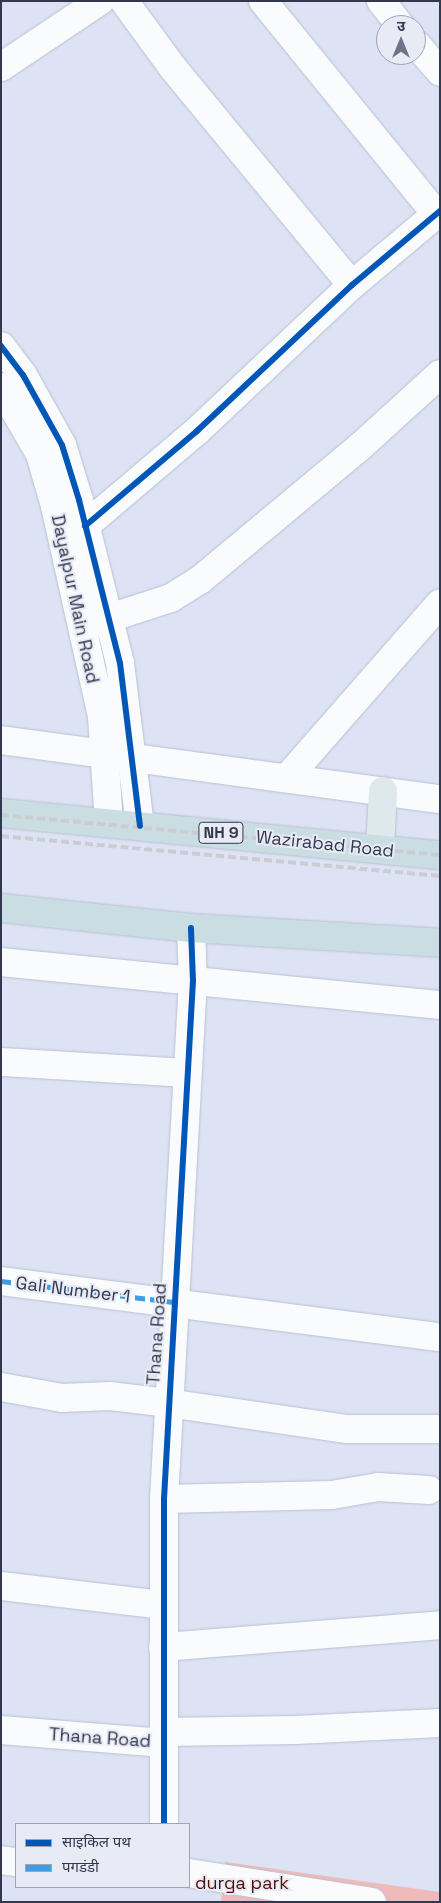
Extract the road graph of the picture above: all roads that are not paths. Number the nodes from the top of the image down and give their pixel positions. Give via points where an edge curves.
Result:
1 (100, 1) edge
2 (124, 1) edge
3 (263, 1) edge
4 (380, 1) edge
5 (392, 15) edge
6 (426, 56) edge
7 (1, 67) edge
8 (440, 72) edge
9 (438, 212) edge
10 (352, 285) junction
11 (1, 346) edge
12 (440, 374) edge
13 (1, 387) edge
14 (85, 526) junction
15 (440, 604) edge
16 (107, 620) junction
17 (79, 626) junction
18 (1, 740) edge
19 (104, 753) junction
20 (132, 757) junction
21 (287, 778) junction
22 (383, 791) junction
23 (440, 799) edge
24 (1, 813) edge
25 (109, 823) junction
26 (140, 826) junction
27 (380, 849) junction
28 (440, 855) edge
29 (1, 908) edge
30 (191, 928) junction
31 (440, 943) edge
32 (1, 962) edge
33 (194, 981) junction
34 (440, 1006) edge
35 (1, 1062) edge
36 (186, 1073) junction
37 (1, 1281) edge
38 (174, 1302) junction
39 (440, 1337) edge
40 (1, 1387) edge
41 (168, 1403) junction
42 (440, 1429) edge
43 (430, 1490) dead end
44 (164, 1499) junction
45 (1, 1586) edge
46 (163, 1605) junction
47 (440, 1625) edge
48 (163, 1647) junction
49 (440, 1723) edge
50 (1, 1730) edge
51 (163, 1737) junction
52 (164, 1823) edge
53 (1, 1860) edge
54 (15, 1862) edge
55 (190, 1873) edge
56 (372, 1902) edge

1 - 7 street
2 - 10 street via 173,68
3 - 9 street
4 - 5 street
6 - 8 street
9 - 10 street
10 - 14 street via 197,431
11 - 14 street, Dayalpur Main Road via 23,375 62,445
12 - 16 street via 362,445 200,580 171,598
13 - 17 street, Dayalpur Main Road via 40,454 55,506
14 - 16 street, Dayalpur Main Road
15 - 21 street
16 - 17 street
16 - 20 street, Dayalpur Main Road via 120,663
17 - 19 street, Dayalpur Main Road via 102,716
18 - 19 street
19 - 20 street
19 - 25 street, Dayalpur Main Road
20 - 21 street
20 - 26 street, Dayalpur Main Road
21 - 22 street
22 - 23 street
22 - 27 main road
24 - 25 highway, Wazirabad Road / NH 9
25 - 26 highway, Wazirabad Road / NH 9
26 - 27 highway, Wazirabad Road / NH 9
27 - 28 highway, Wazirabad Road / NH 9
29 - 30 highway
30 - 31 highway
30 - 33 street, Thana Road
32 - 33 street
33 - 34 street
33 - 36 street, Thana Road
35 - 36 street
36 - 38 street, Thana Road
37 - 38 street, Gali Number 1
38 - 39 street, Gali Number 1
38 - 41 street, Thana Road
40 - 41 street via 62,1398 110,1396
41 - 42 street via 347,1429
41 - 44 street, Thana Road
43 - 44 street via 378,1487 332,1495
44 - 46 street, Thana Road
45 - 46 street
46 - 48 street, Thana Road
47 - 48 street
48 - 51 street, Thana Road
49 - 51 street
50 - 51 street, Thana Road
51 - 52 street
53 - 54 street
55 - 56 street

